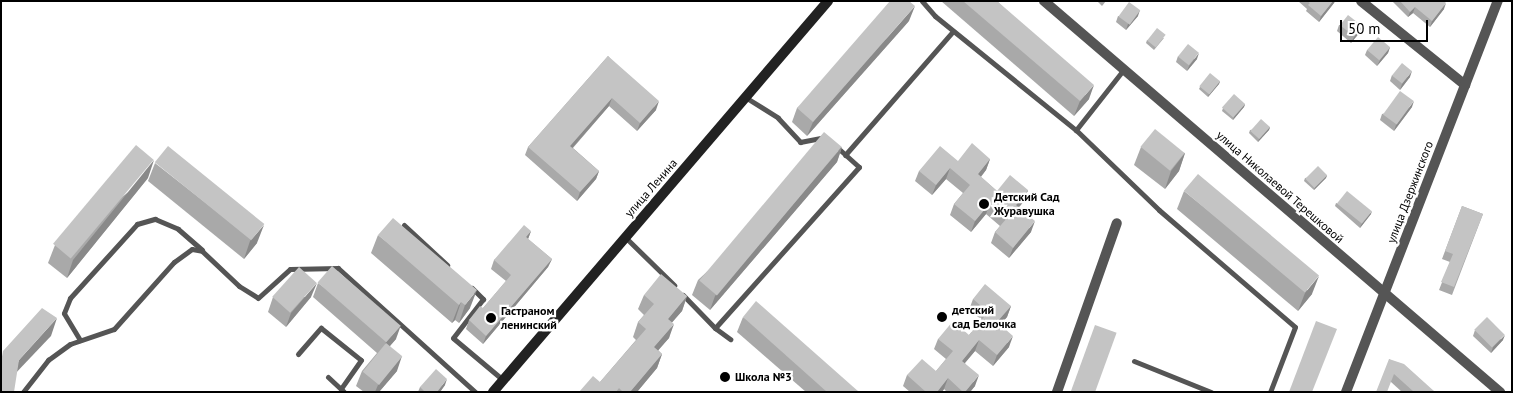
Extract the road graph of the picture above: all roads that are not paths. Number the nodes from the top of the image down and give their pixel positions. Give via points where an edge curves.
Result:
1 (828, 1) edge
2 (922, 1) edge
3 (1044, 1) edge
4 (1362, 1) edge
5 (1498, 1) edge
6 (953, 31) junction
7 (1124, 69) junction
8 (1465, 85) junction
9 (745, 97) junction
10 (1076, 130) junction
11 (846, 155) junction
12 (1117, 223) dead end
13 (404, 225) edge
14 (625, 237) junction
15 (202, 251) junction
16 (454, 272) edge
17 (468, 285) edge
18 (1384, 292) junction
19 (715, 328) junction
20 (730, 339) dead end
21 (80, 340) junction
22 (298, 354) dead end
23 (1134, 362) dead end
24 (328, 377) dead end
25 (503, 380) junction
26 (342, 390) edge
27 (23, 392) edge
28 (475, 392) edge
29 (493, 392) edge
30 (1057, 392) edge
31 (1210, 392) edge
32 (1270, 392) edge
33 (1346, 392) edge
34 (1500, 392) edge

1 - 9 street, улица Ленина
2 - 6 lane
3 - 7 street, улица Николаевой Терешковой
4 - 8 street
5 - 8 street, улица Дзержинского
6 - 10 lane
6 - 11 lane
7 - 10 lane
7 - 18 street, улица Николаевой Терешковой
8 - 18 street, улица Дзержинского
9 - 11 lane via 778,118 800,142 825,137
9 - 14 street, улица Ленина
10 - 32 lane via 1159,210 1296,327
11 - 19 lane via 859,167
12 - 30 street
13 - 16 lane
14 - 19 lane
14 - 25 street, улица Ленина
15 - 21 lane via 192,249 174,262 114,329
15 - 21 lane via 178,229 155,219 137,224 70,298 64,313
15 - 28 lane via 239,286 258,298 290,269 338,268
17 - 25 lane via 483,299 453,338
18 - 33 street, улица Дзержинского
18 - 34 street, улица Николаевой Терешковой
19 - 20 lane
21 - 27 lane via 48,360
22 - 26 lane via 321,328 361,360
23 - 31 lane
24 - 26 lane
25 - 29 street, улица Ленина

